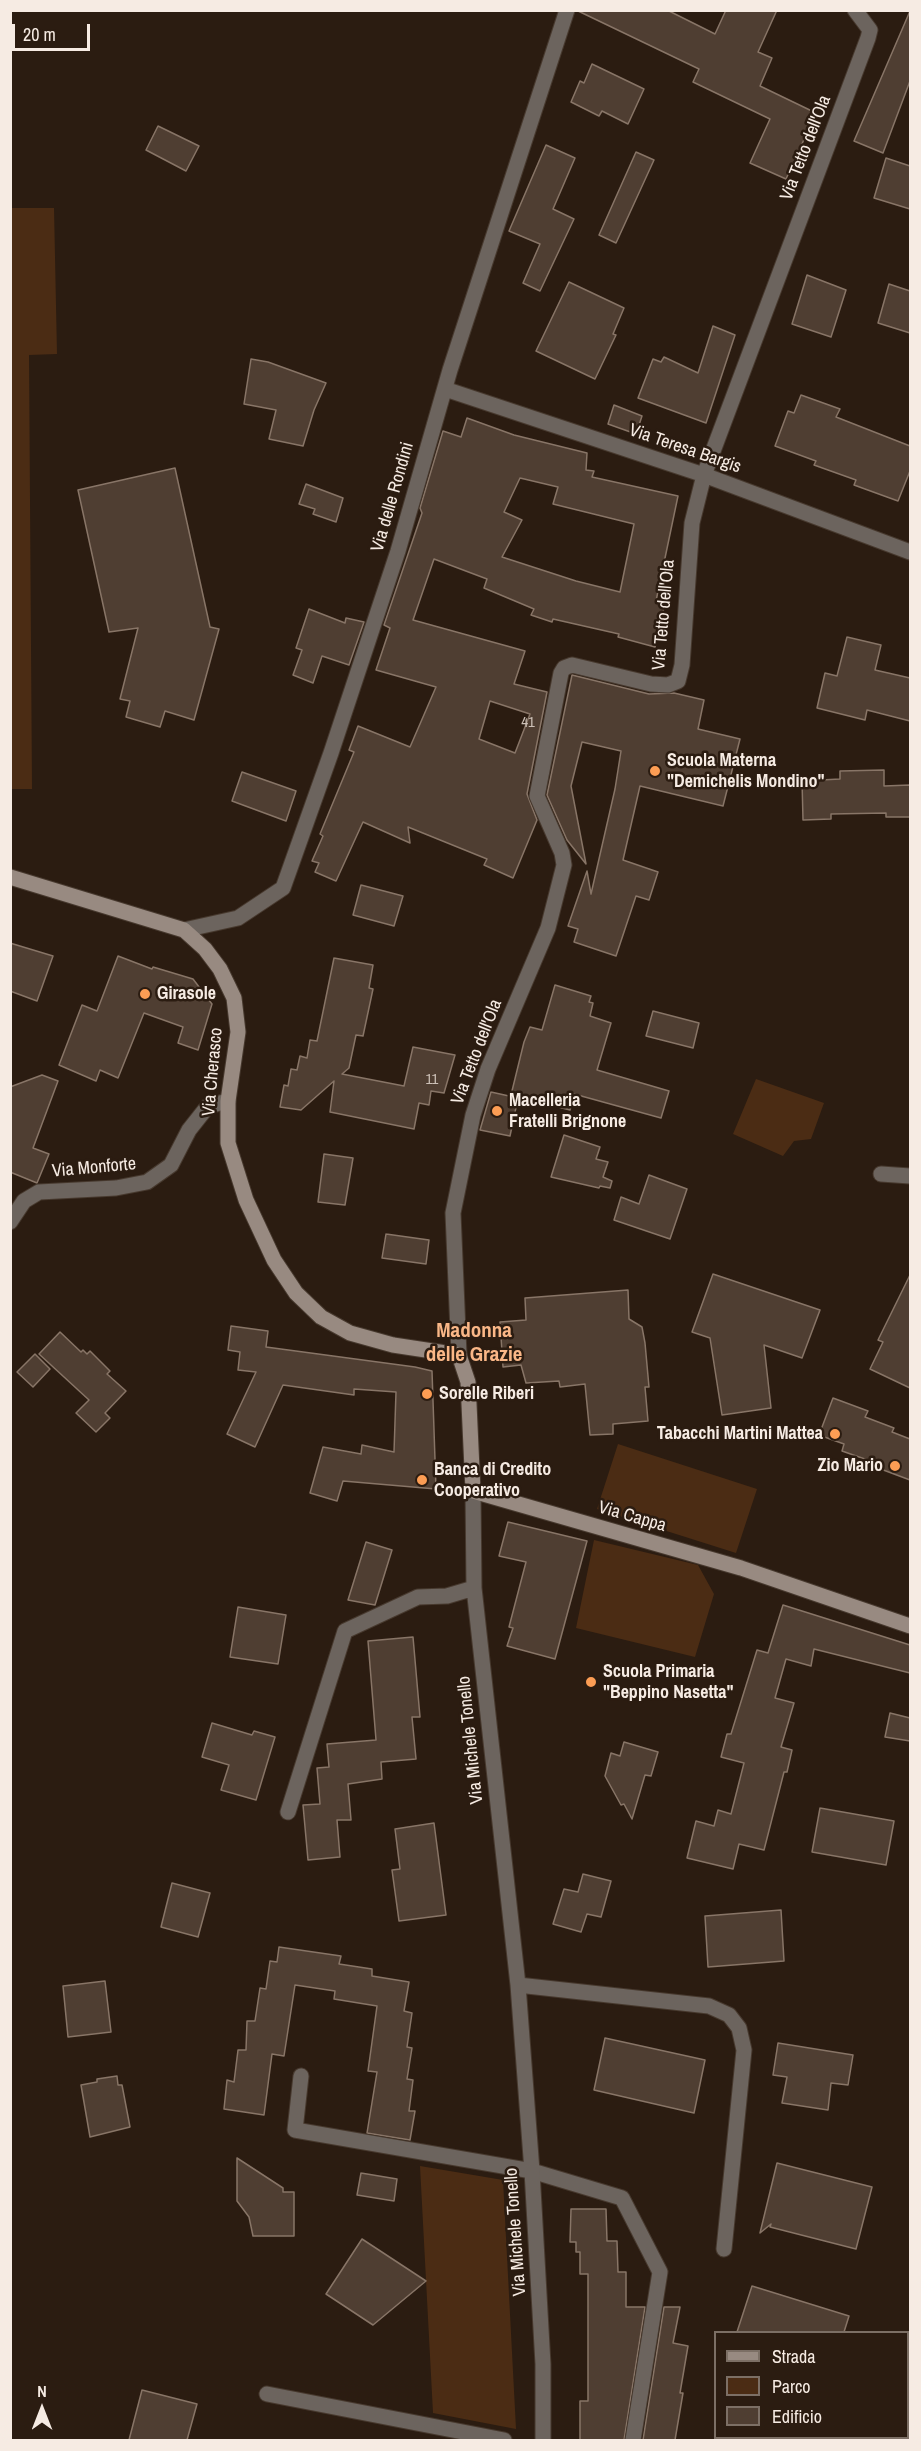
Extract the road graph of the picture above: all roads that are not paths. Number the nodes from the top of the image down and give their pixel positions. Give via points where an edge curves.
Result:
1 (567, 10) edge
2 (855, 10) edge
3 (445, 389) junction
4 (704, 475) junction
5 (910, 552) edge
6 (10, 877) edge
7 (184, 930) junction
8 (228, 1101) junction
9 (881, 1174) dead end
10 (910, 1176) edge
11 (10, 1222) edge
12 (459, 1354) junction
13 (473, 1491) junction
14 (474, 1588) junction
15 (910, 1626) edge
16 (288, 1812) dead end
17 (518, 1985) junction
18 (301, 2076) dead end
19 (532, 2171) junction
20 (724, 2249) dead end
21 (267, 2394) dead end
22 (504, 2440) edge
23 (543, 2440) edge
24 (633, 2440) edge

1 - 3 street, Via delle Rondini
2 - 4 street, Via Tetto dell'Ola via 870,30 868,38
3 - 4 street, Via Teresa Bargis
3 - 7 street, Via delle Rondini via 398,551 283,888 238,918
4 - 5 street, Via Teresa Bargis
4 - 12 street, Via Tetto dell'Ola via 692,523 678,681 651,684 572,665 561,673 537,796 564,865 548,928 488,1068 473,1115 453,1213
6 - 7 street, Via Cherasco
7 - 8 street, Via Cherasco via 220,969 234,998 237,1032
8 - 11 street, Via Monforte via 208,1106 189,1130 171,1165 147,1182 116,1188 39,1192 24,1201
8 - 12 street, Via Cherasco via 228,1143 246,1200 274,1260 296,1293 321,1317 350,1333 393,1345
9 - 10 street
12 - 13 street via 468,1382
13 - 14 street, Via Michele Tonello
13 - 15 street, Via Cappa via 741,1568
14 - 16 street via 447,1596 418,1597 345,1632
14 - 17 street, Via Michele Tonello
17 - 19 street, Via Michele Tonello
17 - 20 street via 709,2006 729,2015 739,2028 744,2049
18 - 19 street via 295,2130
19 - 23 street, Via Michele Tonello via 543,2364
19 - 24 street via 622,2198 660,2272
21 - 22 street

